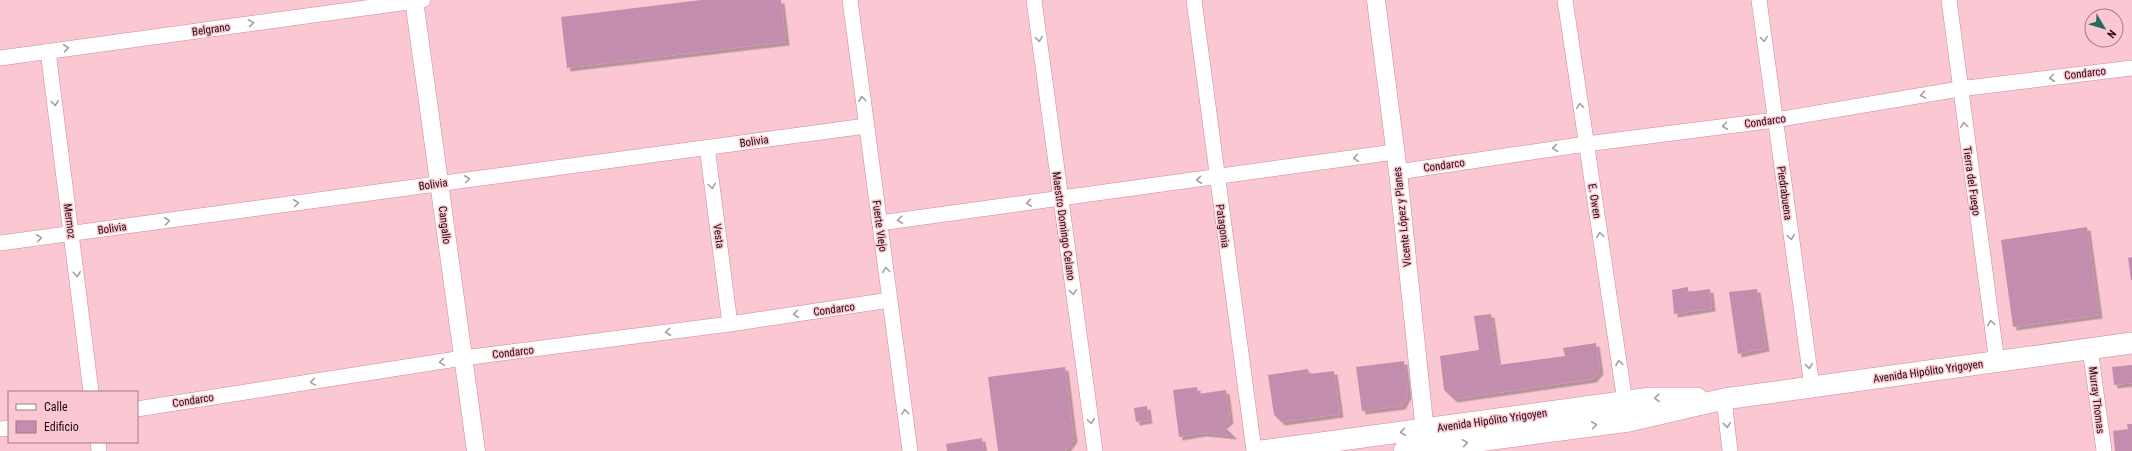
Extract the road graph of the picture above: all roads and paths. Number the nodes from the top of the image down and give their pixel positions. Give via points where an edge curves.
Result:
1 (417, 0) edge
2 (850, 0) edge
3 (1034, 0) edge
4 (1194, 0) edge
5 (1376, 0) edge
6 (1565, 0) edge
7 (1759, 0) edge
8 (1949, 0) edge
9 (48, 51) junction
10 (0, 58) edge
11 (2132, 68) edge
12 (1959, 89) junction
13 (1775, 120) junction
14 (866, 126) junction
15 (1586, 144) junction
16 (707, 147) junction
17 (1394, 152) junction
18 (1398, 172) junction
19 (1217, 178) junction
20 (440, 183) junction
21 (1060, 199) junction
22 (880, 223) junction
23 (72, 234) junction
24 (0, 243) edge
25 (890, 300) junction
26 (730, 324) junction
27 (2132, 343) edge
28 (2090, 348) junction
29 (463, 358) junction
30 (1996, 362) junction
31 (1812, 387) junction
32 (91, 391) edge
33 (1724, 399) junction
34 (1625, 402) junction
35 (138, 409) edge
36 (1426, 441) edge
37 (476, 451) edge
38 (910, 451) edge
39 (1095, 451) edge
40 (1254, 451) edge
41 (1261, 451) edge
42 (1404, 451) edge
43 (1730, 451) edge
44 (2104, 451) edge

9 -> 1 street, Belgrano
1 - 20 street, Cangallo
14 -> 2 street, Fuerte Viejo
3 -> 21 street, Maestro Domingo Celano
4 - 19 street, Patagonia
5 - 17 street, Vicente López y Planes
15 -> 6 street, E. Owen
7 -> 13 street, Piedrabuena
8 - 12 street, Tierra del Fuego
9 - 10 street, Belgrano
9 -> 23 street, Mermoz
11 -> 12 street, Condarco
12 -> 13 street, Condarco
30 -> 12 street, Tierra del Fuego
13 -> 15 street, Condarco
13 -> 31 street, Piedrabuena
14 - 16 street, Bolivia
14 - 22 street, Fuerte Viejo
15 -> 18 street, Condarco
34 -> 15 street, E. Owen
20 -> 16 street, Bolivia
16 -> 26 street, Vesta
17 - 18 street, Vicente López y Planes
17 -> 19 street
18 - 36 street, Vicente López y Planes
19 -> 21 street
19 - 40 street, Patagonia
23 -> 20 street, Bolivia
20 - 29 street, Cangallo
21 -> 22 street
21 -> 39 street, Maestro Domingo Celano
25 -> 22 street, Fuerte Viejo
24 -> 23 street, Bolivia
23 -> 32 street, Mermoz
25 -> 26 street, Condarco
38 -> 25 street, Fuerte Viejo
26 -> 29 street, Condarco
27 - 28 main road, Avenida Hipólito Yrigoyen
28 - 30 main road, Avenida Hipólito Yrigoyen
28 - 44 street, Murray Thomas
29 -> 35 street, Condarco
29 - 37 street, Cangallo
30 - 31 main road, Avenida Hipólito Yrigoyen
31 - 33 main road, Avenida Hipólito Yrigoyen
33 -> 34 main road, Avenida Hipólito Yrigoyen via 1667,397
36 -> 33 main road, Avenida Hipólito Yrigoyen via 1629,421
33 -> 43 street
34 - 36 main road, Avenida Hipólito Yrigoyen
36 -> 41 main road, Avenida Hipólito Yrigoyen
36 - 42 main road, Avenida Hipólito Yrigoyen

